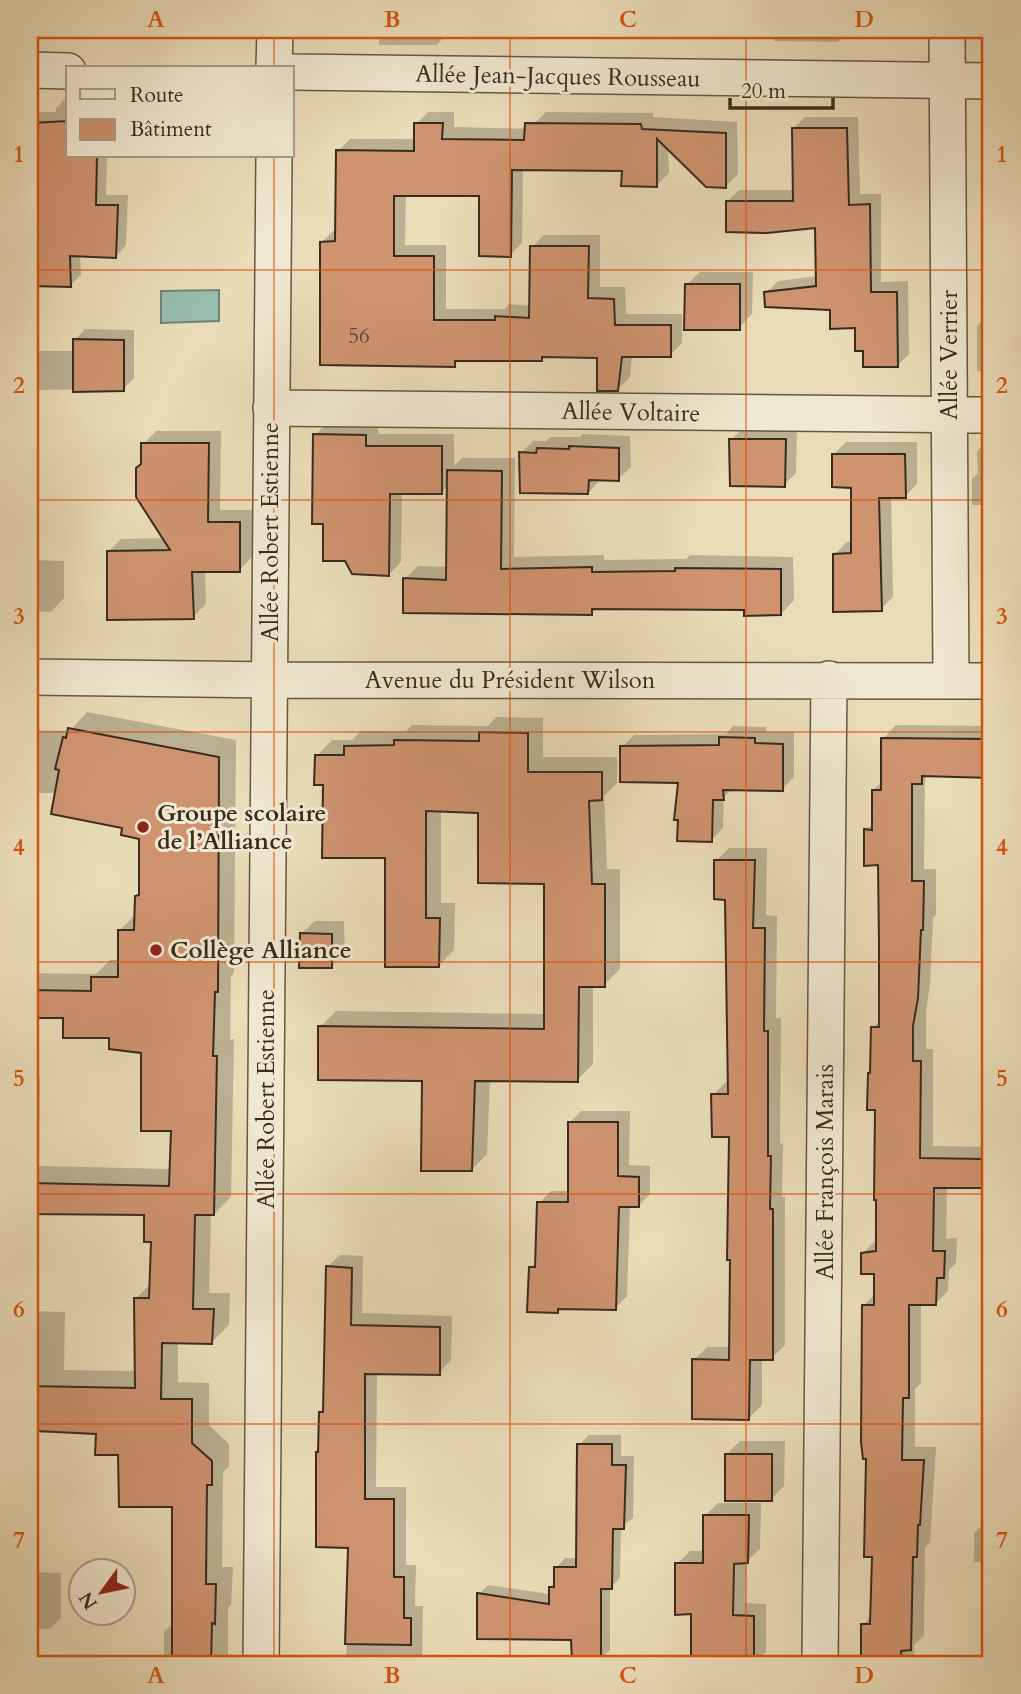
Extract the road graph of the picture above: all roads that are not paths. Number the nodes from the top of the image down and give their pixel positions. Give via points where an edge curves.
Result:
1 (275, 30) edge
2 (947, 30) edge
3 (274, 66) edge
4 (30, 70) edge
5 (66, 71) edge
6 (294, 72) edge
7 (947, 81) junction
8 (991, 81) edge
9 (274, 158) edge
10 (271, 408) junction
11 (949, 415) junction
12 (991, 415) edge
13 (30, 677) edge
14 (829, 679) junction
15 (269, 680) junction
16 (951, 680) junction
17 (991, 681) edge
18 (261, 1664) edge
19 (820, 1664) edge

1 - 3 street
2 - 7 street, Allée Verrier
4 - 5 street
6 - 7 street, Allée Jean-Jacques Rousseau
7 - 8 street, Allée Jean-Jacques Rousseau
7 - 11 street, Allée Verrier
9 - 10 street, Allée Robert Estienne
10 - 11 street, Allée Voltaire
10 - 15 street, Allée Robert Estienne
11 - 12 street, Allée Voltaire
11 - 16 street, Allée Verrier
13 - 15 street, Avenue du Président Wilson
14 - 15 street, Avenue du Président Wilson
14 - 16 street, Avenue du Président Wilson
14 - 19 street, Allée François Marais
15 - 18 street, Allée Robert Estienne
16 - 17 street, Avenue du Président Wilson

